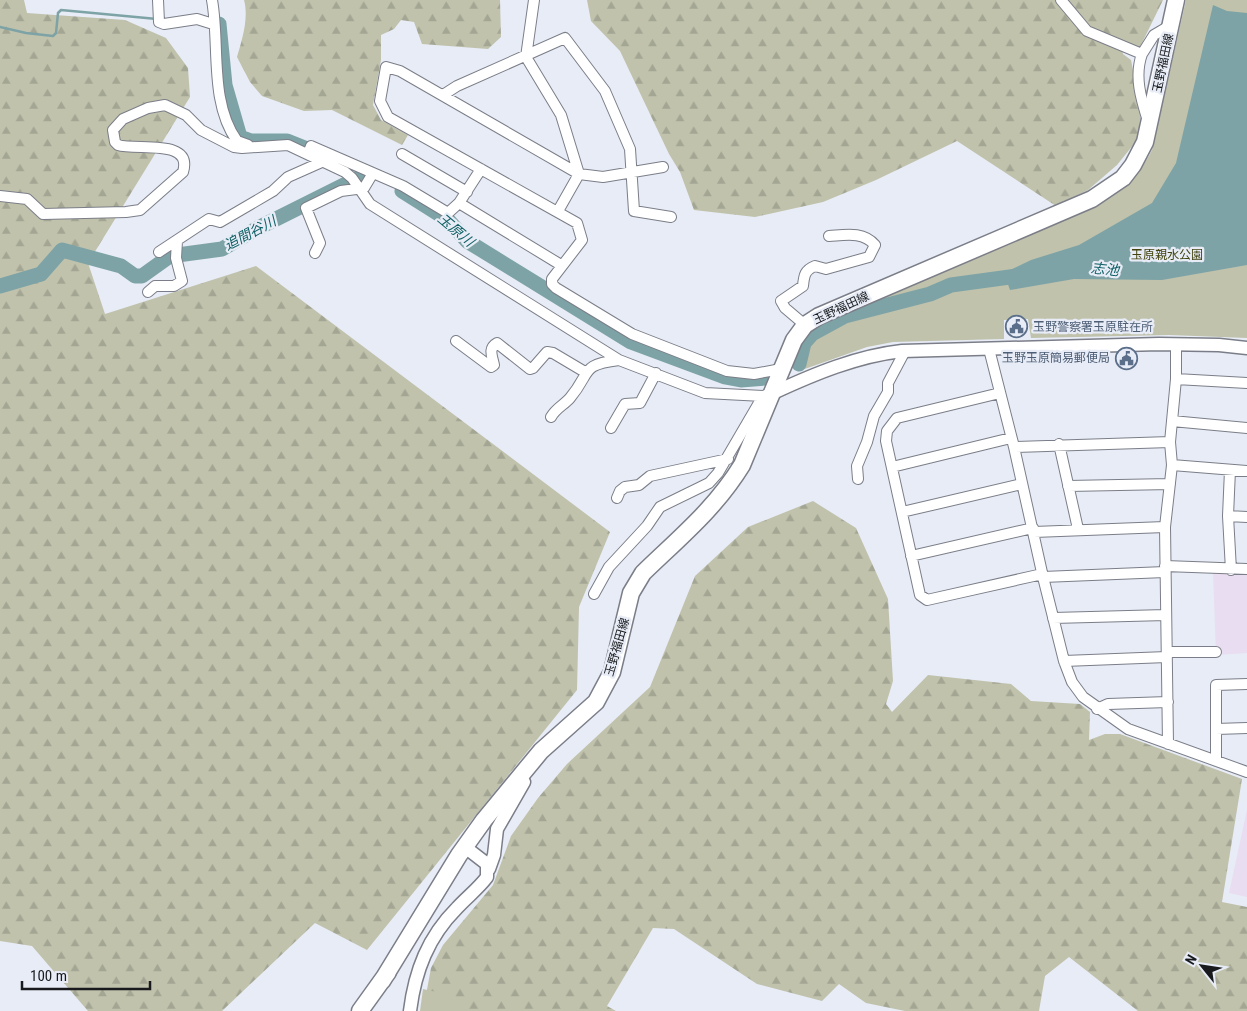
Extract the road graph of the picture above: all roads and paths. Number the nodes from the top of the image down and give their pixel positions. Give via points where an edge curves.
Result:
1 (158, 0) edge
2 (212, 0) edge
3 (534, 0) edge
4 (1061, 0) edge
5 (1176, 0) edge
6 (213, 24) junction
7 (1171, 25) junction
8 (1142, 54) junction
9 (526, 57) junction
10 (444, 95) junction
11 (1150, 127) junction
12 (254, 147) junction
13 (402, 154) dead end
14 (330, 159) junction
15 (663, 167) dead end
16 (481, 169) junction
17 (632, 172) junction
18 (579, 174) junction
19 (371, 176) junction
20 (356, 184) junction
21 (467, 192) junction
22 (0, 196) edge
23 (459, 203) junction
24 (558, 211) junction
25 (671, 217) dead end
26 (829, 236) dead end
27 (177, 240) junction
28 (160, 252) dead end
29 (316, 253) dead end
30 (561, 265) junction
31 (148, 292) dead end
32 (805, 325) junction
33 (456, 341) dead end
34 (1176, 345) junction
35 (1247, 348) edge
36 (989, 349) junction
37 (905, 351) junction
38 (619, 360) junction
39 (781, 369) junction
40 (585, 372) junction
41 (656, 374) junction
42 (1176, 379) junction
43 (1247, 383) edge
44 (1000, 393) junction
45 (768, 395) junction
46 (551, 417) dead end
47 (1172, 421) junction
48 (611, 428) dead end
49 (1247, 428) edge
50 (1012, 442) junction
51 (1170, 442) junction
52 (1059, 444) junction
53 (728, 459) junction
54 (1172, 465) junction
55 (892, 467) junction
56 (1230, 470) junction
57 (1247, 471) edge
58 (858, 480) dead end
59 (1022, 484) junction
60 (1170, 484) junction
61 (1068, 486) junction
62 (617, 498) dead end
63 (902, 512) junction
64 (1228, 516) junction
65 (1247, 517) edge
66 (1165, 527) junction
67 (1033, 530) junction
68 (1078, 530) junction
69 (912, 556) junction
70 (1165, 569) junction
71 (1247, 569) edge
72 (1231, 570) junction
73 (1043, 577) junction
74 (594, 594) dead end
75 (1166, 615) junction
76 (1053, 618) junction
77 (1216, 652) dead end
78 (1167, 655) junction
79 (1064, 661) junction
80 (1247, 684) edge
81 (1168, 702) junction
82 (1097, 709) junction
83 (1216, 728) junction
84 (1247, 728) edge
85 (559, 736) junction
86 (1168, 744) junction
87 (1216, 761) junction
88 (1247, 772) edge
89 (524, 782) junction
90 (469, 850) junction
91 (488, 869) junction
92 (360, 1011) edge
93 (410, 1011) edge

1 - 6 street via 159,20 164,24 197,20
2 - 6 street
3 - 9 street
4 - 8 street via 1086,31
5 - 7 main road, 玉野福田線
6 - 12 street via 225,115 237,141
7 - 8 street via 1154,35
7 - 11 main road, 玉野福田線
8 - 11 street via 1138,79
9 - 10 street via 457,86
9 - 17 street via 565,38 604,91 630,149
9 - 18 street via 561,115
10 - 16 street via 390,66 384,71 380,101 388,117
10 - 18 street
11 - 32 main road, 玉野福田線 via 1134,165 1111,188 1092,200 819,316
12 - 14 street via 288,145
12 - 22 street via 234,147 201,130 174,107 156,105 123,119 113,130 118,145 167,148 176,150 183,158 183,172 140,210 43,214 28,199
13 - 21 street
14 - 19 street
14 - 20 street
14 - 27 street via 288,177 273,191 220,222 209,219
15 - 17 street
16 - 21 street
16 - 24 street
17 - 18 street via 603,177
17 - 25 street via 634,211
18 - 24 street
19 - 20 street via 364,188
19 - 23 street via 403,186 448,213
20 - 29 street via 306,208 320,243
20 - 38 street via 370,204
21 - 23 street
23 - 30 street
24 - 30 street via 577,223 582,240
26 - 32 street via 866,237 875,245 874,250 869,257 834,267 809,268 804,275 803,286 781,301
27 - 28 street
27 - 31 street via 176,255 182,281 174,286 155,286
30 - 39 street via 552,279 556,288 632,334 728,371 754,374
32 - 39 main road, 玉野福田線
33 - 40 street via 491,367 494,365 492,346 497,343 530,368 547,352
34 - 35 street
34 - 36 street
34 - 42 street
36 - 37 street
36 - 44 street
37 - 45 street via 861,359 809,376
37 - 58 street via 871,423 857,466
38 - 40 street via 593,365
38 - 41 street
39 - 45 main road, 玉野福田線
40 - 46 street via 569,400 560,405
41 - 45 street via 704,393
41 - 48 street via 640,403 625,404
42 - 43 street
42 - 47 street
44 - 50 street
44 - 55 street via 897,418 891,424 886,441
45 - 53 street
45 - 85 main road, 玉野福田線 via 742,465 731,483 708,512 643,573 631,593 612,672 596,702
47 - 49 street
47 - 51 street
50 - 52 street
50 - 55 street
50 - 59 street
51 - 52 street
51 - 54 street
52 - 61 street
53 - 62 street via 650,476 639,485 620,490
53 - 74 street via 709,482 660,507 609,567
54 - 56 street
54 - 60 street
55 - 63 street
56 - 57 street
56 - 64 street
59 - 63 street
59 - 67 street
60 - 61 street
60 - 66 street
61 - 68 street
63 - 69 street
64 - 65 street
64 - 72 street
66 - 68 street
66 - 70 street
67 - 68 street
67 - 69 street
67 - 73 street
69 - 73 street via 920,595 927,600 1038,575
70 - 72 street
70 - 73 street
70 - 75 street
71 - 72 street
73 - 76 street
75 - 76 street
75 - 78 street
76 - 79 street
77 - 78 street
78 - 79 street
78 - 81 street
79 - 82 street via 1077,690
80 - 83 street via 1216,686
81 - 82 street via 1108,704
81 - 86 street
82 - 86 street via 1128,729
83 - 84 street
83 - 87 street
85 - 89 main road, 玉野福田線
85 - 90 main road, 玉野福田線 via 542,751 484,820
86 - 87 street
87 - 88 street
89 - 90 main road, 玉野福田線
89 - 91 street via 497,829 494,856
90 - 91 street
90 - 92 main road, 玉野福田線
91 - 93 street via 481,886 456,909 430,942 416,974

